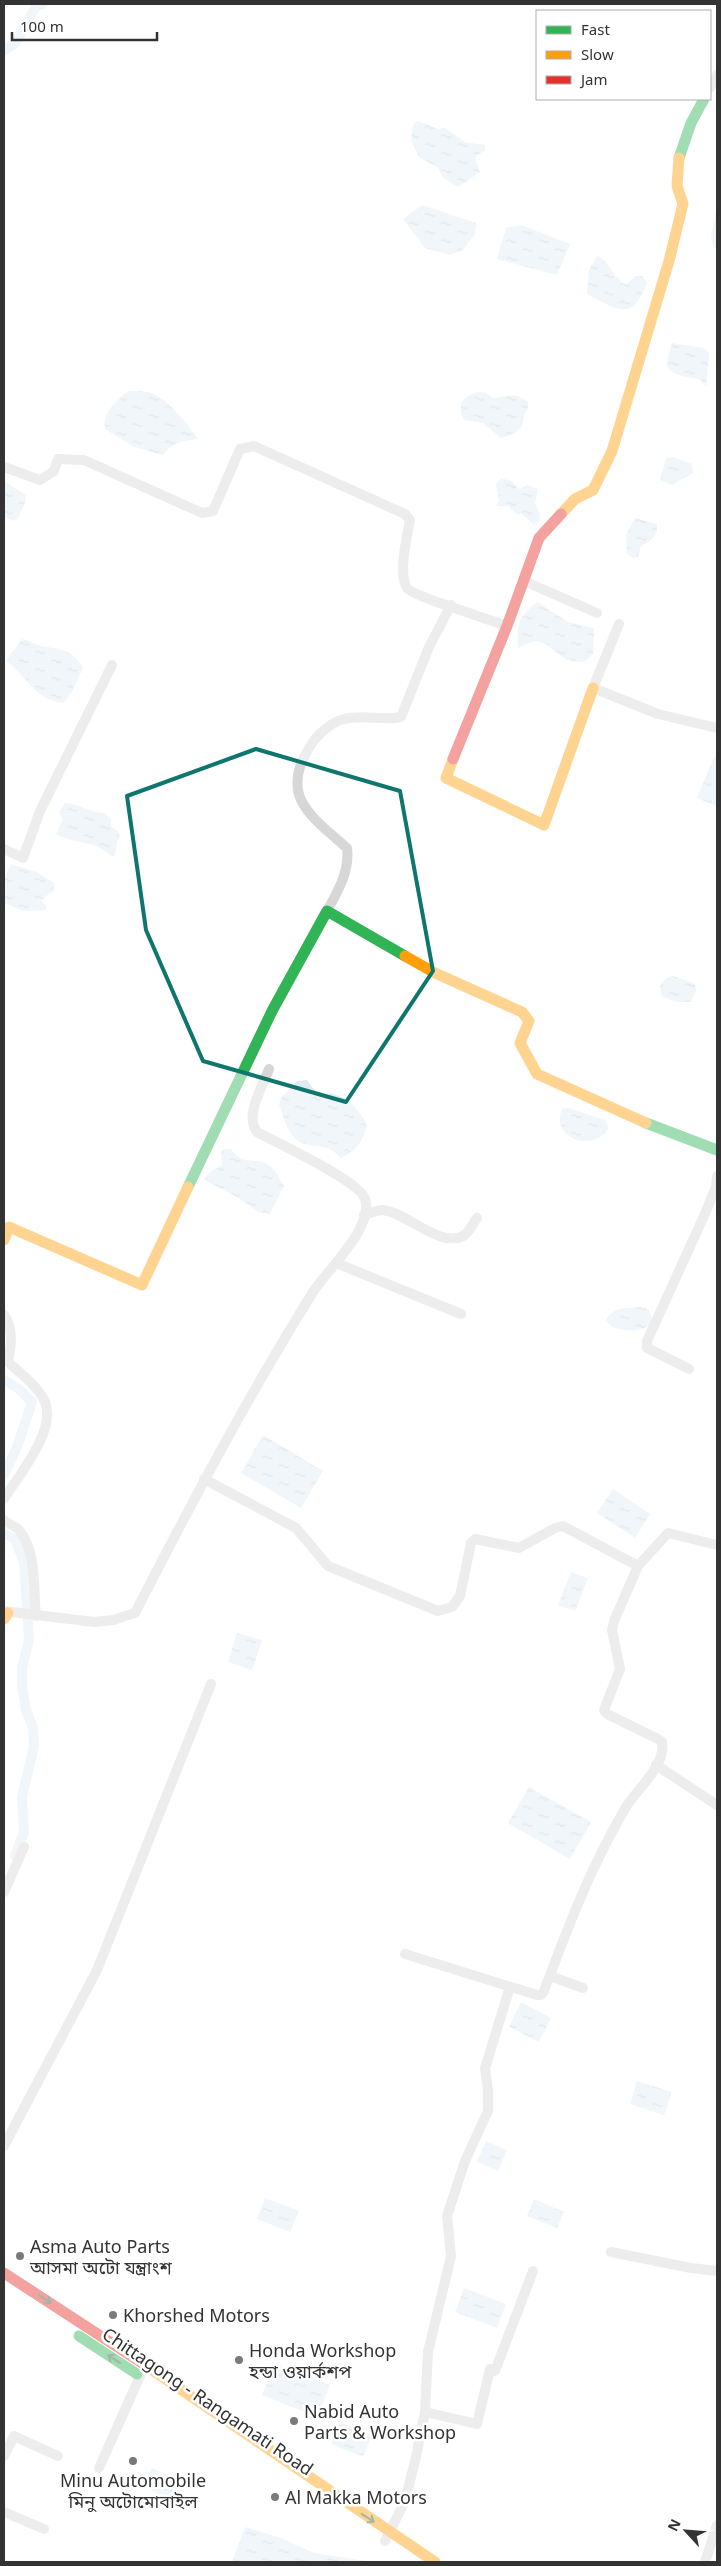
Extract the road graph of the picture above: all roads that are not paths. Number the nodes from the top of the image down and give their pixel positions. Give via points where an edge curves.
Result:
1 (717, 75) edge
2 (711, 86) edge
3 (703, 100) edge
4 (4, 467) edge
5 (524, 581) junction
6 (451, 605) junction
7 (597, 613) dead end
8 (619, 624) dead end
9 (507, 626) junction
10 (112, 665) dead end
11 (593, 688) junction
12 (717, 728) edge
13 (4, 849) edge
14 (327, 911) junction
15 (269, 1069) dead end
16 (717, 1150) edge
17 (717, 1176) edge
18 (364, 1215) junction
19 (477, 1218) dead end
20 (4, 1240) edge
21 (336, 1263) junction
22 (461, 1314) dead end
23 (4, 1315) edge
24 (689, 1369) dead end
25 (204, 1479) junction
26 (4, 1499) edge
27 (4, 1520) edge
28 (717, 1545) edge
29 (638, 1566) junction
30 (5, 1615) edge
31 (36, 1616) junction
32 (211, 1684) dead end
33 (656, 1765) junction
34 (717, 1805) edge
35 (24, 1847) dead end
36 (4, 1892) edge
37 (405, 1954) dead end
38 (550, 1976) junction
39 (510, 1987) junction
40 (583, 1988) dead end
41 (4, 2146) edge
42 (611, 2252) dead end
43 (717, 2270) edge
44 (533, 2272) dead end
45 (4, 2273) edge
46 (4, 2287) edge
47 (140, 2376) junction
48 (425, 2412) junction
49 (4, 2456) edge
50 (58, 2456) dead end
51 (99, 2468) dead end
52 (4, 2512) edge
53 (717, 2525) edge
54 (44, 2528) dead end
55 (387, 2536) junction
56 (416, 2562) edge
57 (435, 2562) edge
58 (705, 2562) edge

1 - 2 street
3 - 5 main road via 679,156 677,186 683,204 612,451 593,490 575,499 539,538
4 - 6 street via 40,480 54,472 58,459 84,460 202,513 213,511 240,448 254,446 405,514 410,520 404,554 404,580 408,588 414,594
5 - 7 street
5 - 9 main road
6 - 9 street
6 - 14 street via 429,646 400,717 343,719 314,740 299,765 296,782 299,797 319,824 347,848 349,858
8 - 11 street
9 - 11 main road via 446,778 544,825
10 - 13 street via 40,811 23,858
11 - 12 street via 658,714
14 - 16 main road via 435,973 522,1012 529,1021 520,1043 537,1074 670,1134
14 - 20 main road via 272,1011 142,1285 9,1227
15 - 18 street via 252,1116 253,1126 257,1132 360,1191 365,1198
17 - 24 street via 704,1216 647,1341 647,1348
18 - 19 street via 380,1210 396,1213 433,1233 452,1239 464,1235
18 - 21 street via 350,1245
21 - 22 street
21 - 25 street via 314,1290
23 - 26 street via 8,1320 12,1344 8,1362 37,1389 48,1411 39,1444
25 - 29 street via 296,1528 328,1566 438,1611 452,1607 460,1596 475,1539 519,1548 563,1526
25 - 31 street via 135,1613 94,1622
27 - 31 street via 18,1529 27,1543
28 - 29 street via 668,1533
29 - 33 street via 612,1625 620,1669 604,1710 662,1742
30 - 31 street
32 - 41 street via 97,1970
33 - 34 street
33 - 38 street via 628,1804 600,1853
35 - 36 street
37 - 39 street
38 - 39 street via 541,1995
38 - 40 street
39 - 48 street via 485,2068 488,2111 465,2161 447,2216 451,2256 428,2352
42 - 43 street
44 - 48 street via 495,2371 490,2369 477,2424
45 -> 55 main road, Chittagong - Rangamati Road via 119,2346
47 -> 46 main road, Chittagong - Rangamati Road
47 - 51 street
47 - 55 main road, Chittagong - Rangamati Road
48 - 55 street via 405,2501
49 - 50 street via 14,2436
52 - 54 street
53 - 58 street
55 - 56 main road, Chittagong - Rangamati Road
55 - 57 main road, Chittagong - Rangamati Road

